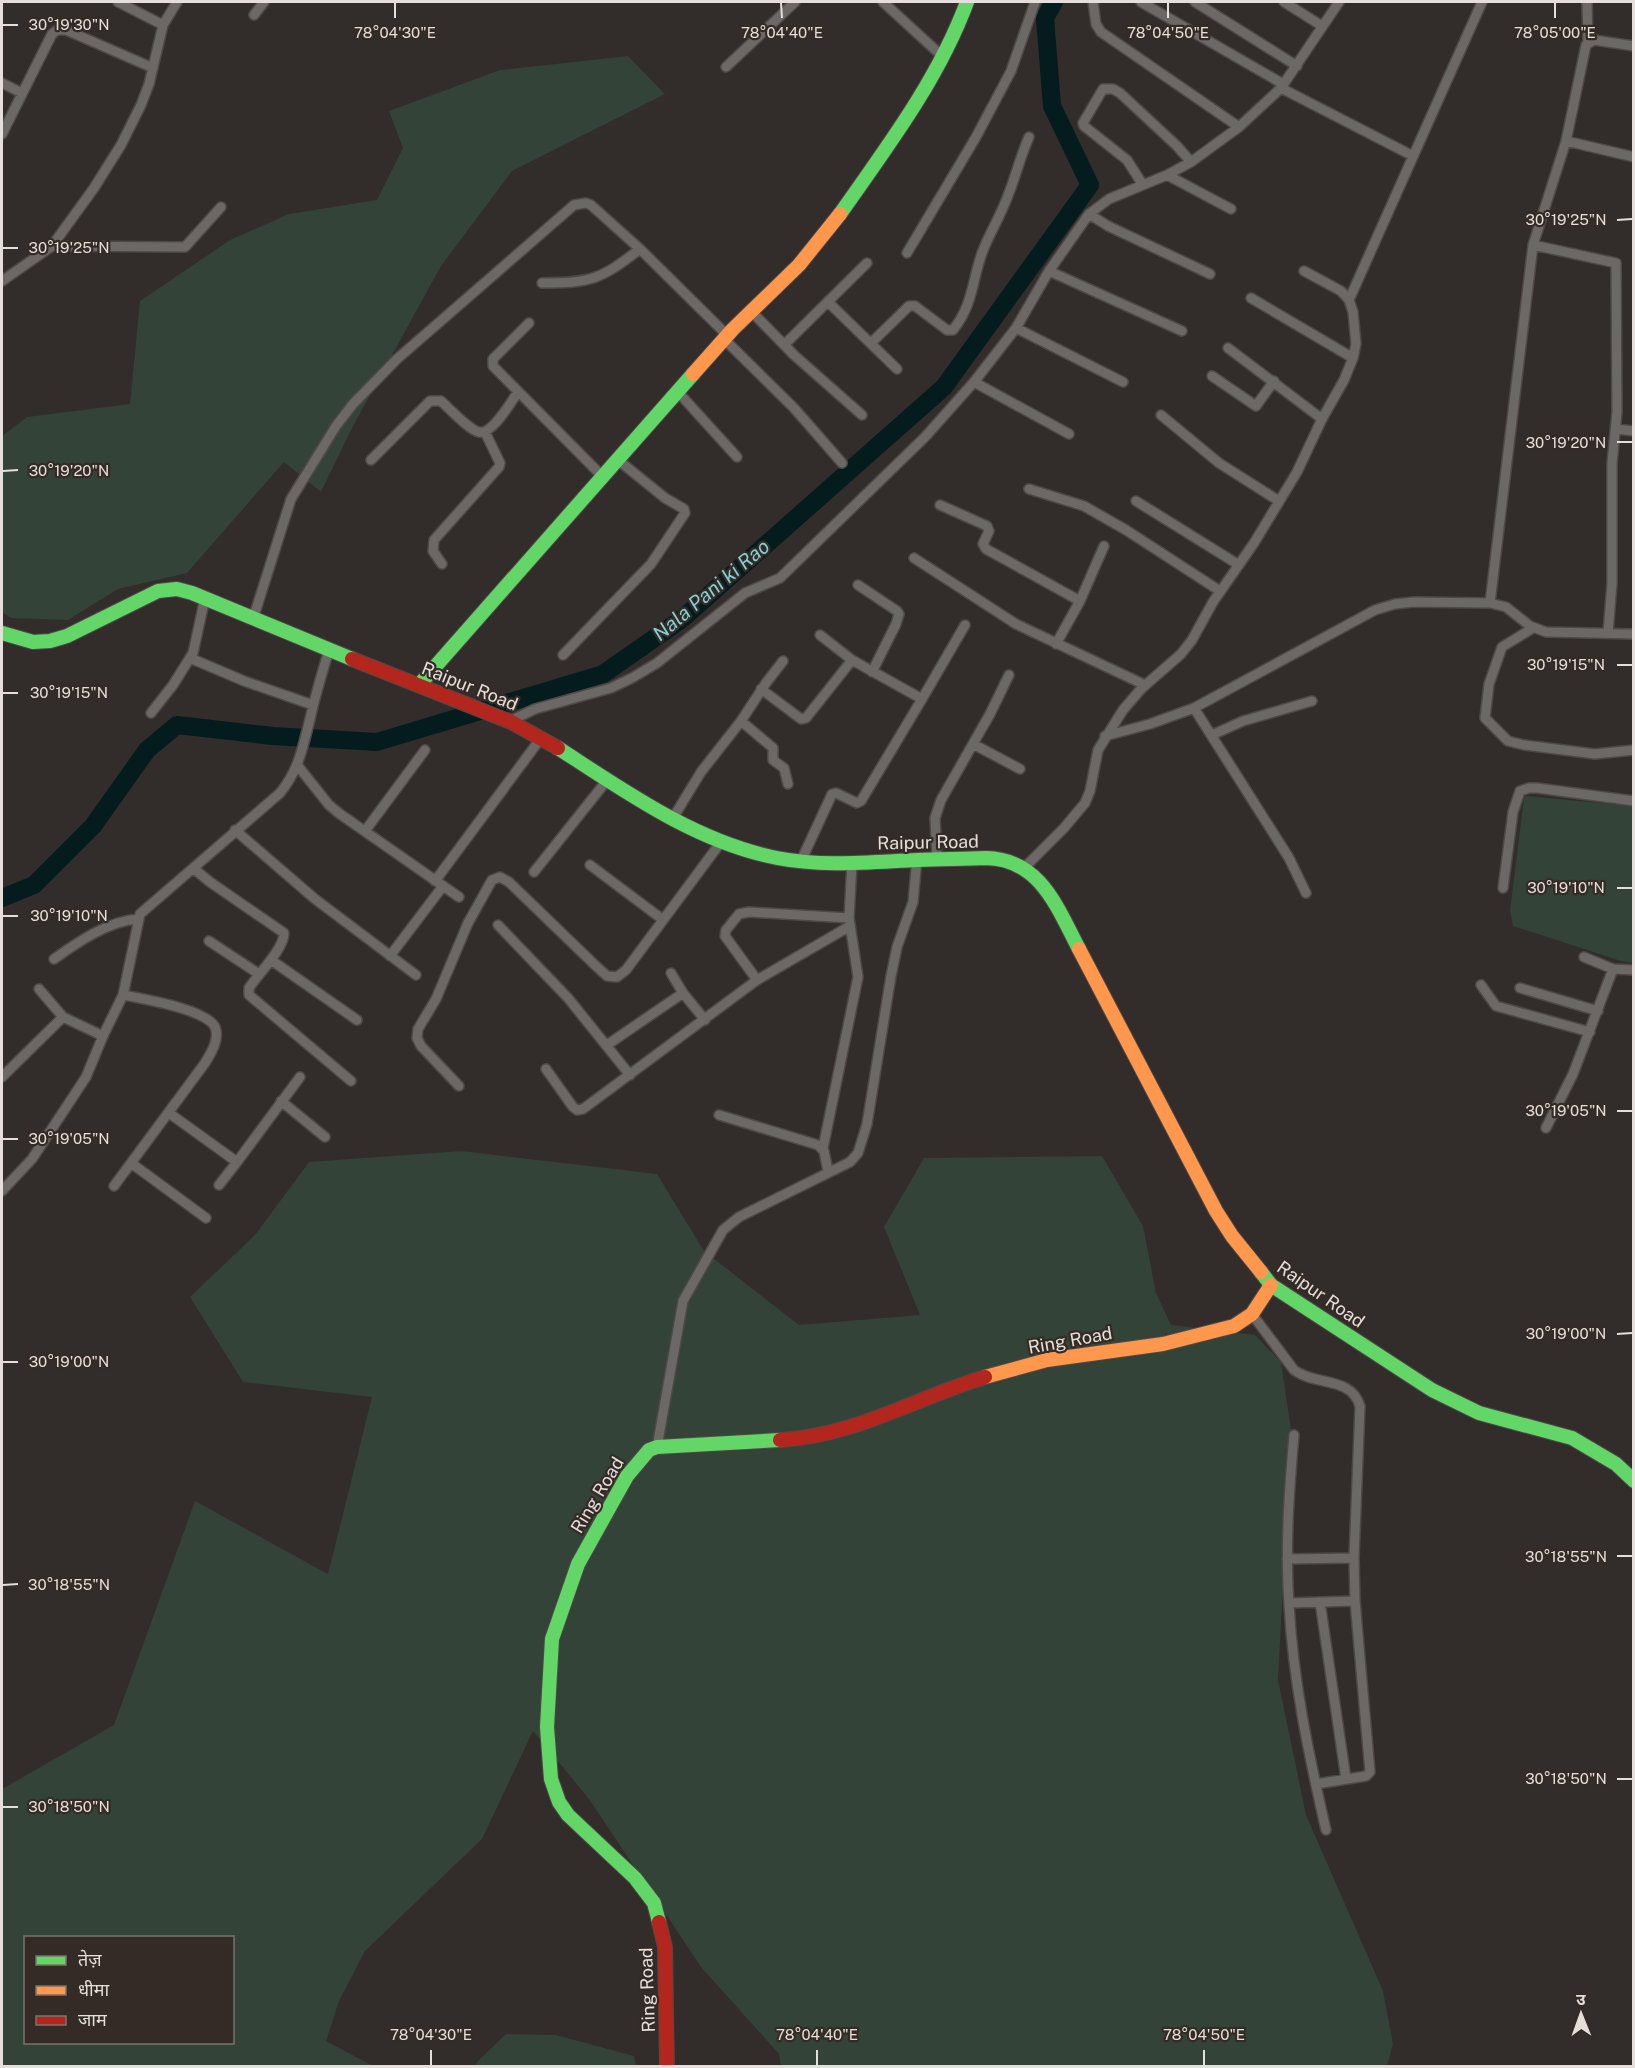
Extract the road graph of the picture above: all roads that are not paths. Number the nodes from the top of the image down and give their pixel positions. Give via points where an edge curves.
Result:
1 (118, 2) edge
2 (177, 2) edge
3 (264, 2) edge
4 (795, 2) edge
5 (883, 2) edge
6 (967, 2) edge
7 (1035, 2) edge
8 (1093, 2) edge
9 (1141, 2) edge
10 (1195, 2) edge
11 (1284, 2) edge
12 (1339, 2) edge
13 (1482, 2) edge
14 (1587, 2) edge
15 (254, 15) dead end
16 (163, 25) junction
17 (1322, 26) junction
18 (1588, 42) junction
19 (1634, 46) edge
20 (942, 56) junction
21 (1297, 66) junction
22 (726, 67) dead end
23 (153, 68) junction
24 (2, 82) edge
25 (1282, 86) junction
26 (22, 93) junction
27 (1239, 127) junction
28 (2, 134) edge
29 (1029, 137) dead end
30 (1566, 141) junction
31 (1413, 156) junction
32 (1634, 157) edge
33 (1191, 162) junction
34 (1167, 175) junction
35 (1143, 185) junction
36 (221, 207) dead end
37 (1231, 209) dead end
38 (1089, 214) junction
39 (1533, 245) junction
40 (52, 246) junction
41 (640, 249) junction
42 (907, 253) dead end
43 (867, 262) dead end
44 (1049, 271) junction
45 (1304, 271) dead end
46 (1210, 274) dead end
47 (2, 281) edge
48 (542, 283) dead end
49 (1251, 298) dead end
50 (1348, 300) junction
51 (828, 302) junction
52 (750, 310) junction
53 (529, 322) dead end
54 (1016, 328) junction
55 (1182, 331) dead end
56 (725, 337) junction
57 (871, 343) junction
58 (784, 345) junction
59 (1228, 348) dead end
60 (1353, 358) junction
61 (897, 369) dead end
62 (1212, 376) dead end
63 (1274, 381) junction
64 (974, 382) junction
65 (1123, 382) dead end
66 (518, 392) junction
67 (678, 392) junction
68 (862, 415) dead end
69 (1161, 415) dead end
70 (1322, 419) junction
71 (1616, 429) junction
72 (1634, 431) edge
73 (485, 432) junction
74 (1069, 434) dead end
75 (737, 458) dead end
76 (371, 460) dead end
77 (618, 460) junction
78 (842, 463) dead end
79 (603, 477) junction
80 (1029, 489) dead end
81 (1136, 501) dead end
82 (1279, 501) junction
83 (940, 505) dead end
84 (1104, 546) dead end
85 (914, 558) dead end
86 (442, 564) dead end
87 (1239, 565) junction
88 (858, 585) dead end
89 (1220, 591) junction
90 (205, 598) junction
91 (1080, 601) junction
92 (1490, 603) junction
93 (253, 620) junction
94 (964, 625) dead end
95 (1533, 628) junction
96 (2, 633) edge
97 (1608, 633) junction
98 (1634, 634) edge
99 (820, 635) dead end
100 (1056, 644) junction
101 (329, 650) junction
102 (563, 655) dead end
103 (190, 658) junction
104 (852, 660) junction
105 (783, 661) dead end
106 (872, 672) junction
107 (1009, 675) dead end
108 (419, 685) junction
109 (1145, 685) junction
110 (761, 689) junction
111 (922, 699) junction
112 (1312, 701) dead end
113 (314, 705) junction
114 (1194, 708) junction
115 (151, 713) dead end
116 (506, 720) junction
117 (741, 721) junction
118 (1212, 735) junction
119 (1105, 736) junction
120 (541, 738) junction
121 (973, 744) junction
122 (425, 750) dead end
123 (1634, 750) edge
124 (298, 766) junction
125 (1020, 769) dead end
126 (608, 779) junction
127 (788, 784) dead end
128 (1634, 801) edge
129 (673, 818) junction
130 (235, 830) junction
131 (365, 831) junction
132 (721, 842) junction
133 (937, 858) junction
134 (917, 859) junction
135 (801, 861) junction
136 (852, 863) junction
137 (590, 865) dead end
138 (193, 868) junction
139 (1024, 868) junction
140 (534, 872) dead end
141 (439, 884) junction
142 (1503, 888) dead end
143 (1306, 892) dead end
144 (459, 897) dead end
145 (138, 919) junction
146 (662, 919) junction
147 (850, 922) junction
148 (498, 925) dead end
149 (209, 941) dead end
150 (390, 957) junction
151 (1584, 957) dead end
152 (54, 959) dead end
153 (271, 960) junction
154 (1613, 969) junction
155 (1634, 970) edge
156 (671, 973) dead end
157 (259, 974) junction
158 (416, 975) dead end
159 (757, 980) junction
160 (1481, 985) dead end
161 (1520, 988) dead end
162 (39, 989) dead end
163 (683, 993) junction
164 (123, 995) junction
165 (1598, 1011) junction
166 (63, 1017) junction
167 (357, 1020) dead end
168 (705, 1020) junction
169 (1590, 1032) junction
170 (103, 1036) junction
171 (607, 1045) junction
172 (546, 1069) dead end
173 (630, 1075) junction
174 (2, 1077) edge
175 (300, 1077) dead end
176 (351, 1082) dead end
177 (459, 1086) dead end
178 (281, 1101) junction
179 (169, 1113) junction
180 (719, 1115) dead end
181 (1546, 1128) dead end
182 (325, 1137) dead end
183 (823, 1148) junction
184 (237, 1162) junction
185 (131, 1163) junction
186 (828, 1171) junction
187 (219, 1185) dead end
188 (114, 1186) dead end
189 (2, 1191) edge
190 (206, 1218) dead end
191 (1270, 1285) junction
192 (1252, 1314) junction
193 (1294, 1435) dead end
194 (657, 1447) junction
195 (1634, 1481) edge
196 (1354, 1558) junction
197 (1287, 1559) junction
198 (1355, 1601) junction
199 (1320, 1602) junction
200 (1289, 1604) junction
201 (1346, 1779) junction
202 (1316, 1784) junction
203 (1326, 1830) dead end
204 (667, 2067) edge

1 - 16 street
2 - 16 street
3 - 15 street
4 - 22 street
5 - 20 street
6 - 20 street
7 - 42 street via 1011,71
8 - 27 street via 1101,32
9 - 25 street
10 - 21 street
11 - 17 street
12 - 17 street
13 - 31 street
14 - 18 street
16 - 23 street
17 - 21 street
18 - 19 street
18 - 30 street
20 - 52 street via 914,107 831,227 798,266
21 - 25 street
23 - 26 street via 66,30 57,30
23 - 40 street via 141,105 121,145
24 - 26 street
25 - 27 street
25 - 31 street
26 - 28 street
27 - 33 street
29 - 57 street via 982,253 960,321 953,330 947,330 911,306
30 - 32 street
30 - 39 street
31 - 50 street
33 - 34 street
33 - 35 street via 1120,93 1103,89 1084,126 1127,160
34 - 35 street
34 - 37 street
35 - 38 street via 1109,199
36 - 40 street via 185,247
38 - 44 street
38 - 46 street
39 - 71 street via 1616,263
39 - 92 street
40 - 47 street
41 - 48 street via 599,277
41 - 56 street
41 - 93 street via 591,205 574,205 397,359 353,404 298,485
43 - 51 street
44 - 54 street
44 - 55 street
45 - 50 street via 1341,291
49 - 60 street
50 - 60 street via 1356,329
51 - 57 street
51 - 58 street
52 - 56 street
52 - 58 street
53 - 66 street via 492,361
54 - 64 street
54 - 65 street
56 - 67 street
56 - 78 street
57 - 61 street
58 - 68 street
59 - 63 street
60 - 70 street
62 - 63 street via 1256,406
63 - 70 street
64 - 74 street
64 - 116 street via 925,437 780,578 738,597 657,663 632,678
66 - 73 street
66 - 79 street
67 - 75 street
67 - 77 street
69 - 82 street via 1219,463
70 - 82 street
71 - 72 street
71 - 97 street
73 - 76 street via 476,431 441,401 434,400
73 - 86 street via 499,467 434,540 433,551
77 - 79 street
77 - 102 street via 685,513 651,564
79 - 108 street
80 - 89 street via 1084,506
81 - 87 street
82 - 87 street
83 - 91 street via 987,526 984,548
84 - 91 street
85 - 100 street via 1016,624
87 - 89 street
88 - 106 street via 898,614
89 - 109 street via 1185,650
90 - 93 street, Raipur Road
90 - 96 street, Raipur Road via 167,589 50,641 33,642
90 - 103 street
91 - 100 street
92 - 95 street via 1506,607
92 - 114 street via 1414,602 1375,610
93 - 101 street, Raipur Road
94 - 111 street
95 - 97 street via 1546,632
95 - 123 street via 1502,647 1489,684 1485,718 1508,741 1524,745 1595,754
97 - 98 street
99 - 104 street
100 - 109 street
101 - 108 street, Raipur Road
101 - 113 street
103 - 113 street
103 - 115 street
104 - 106 street
104 - 110 street via 804,719
105 - 110 street
106 - 111 street
107 - 121 street
108 - 116 street, Raipur Road
109 - 119 street
110 - 117 street
111 - 135 street via 861,801 832,794
112 - 118 street via 1243,721
113 - 124 street
114 - 118 street
114 - 119 street
116 - 120 street, Raipur Road
117 - 127 street via 772,748 773,760 784,768
117 - 129 street via 701,772
118 - 143 street
119 - 139 street via 1085,802
120 - 126 street, Raipur Road
120 - 141 street
121 - 125 street
121 - 133 street via 949,785 936,818
122 - 131 street
124 - 130 street via 280,793
124 - 131 street via 329,805
126 - 129 street, Raipur Road
126 - 140 street
128 - 142 street via 1537,788 1520,791 1513,812
129 - 132 street, Raipur Road
130 - 138 street
130 - 150 street
131 - 141 street
132 - 135 street, Raipur Road
132 - 146 street
133 - 134 street, Raipur Road
133 - 139 street, Raipur Road via 1008,861
134 - 136 street, Raipur Road
134 - 186 street via 913,902 891,976 862,1143 850,1162
135 - 136 street, Raipur Road
136 - 147 street
137 - 146 street
138 - 145 street via 143,910
138 - 153 street via 282,931 285,935
139 - 191 street, Raipur Road via 1041,884 1066,924 1216,1211
141 - 144 street
141 - 150 street
145 - 152 street via 113,925
145 - 164 street
146 - 177 street via 626,970 611,977 517,888 503,878 492,880 417,1032 421,1046
147 - 159 street
147 - 159 street via 749,912 737,916 726,930 726,939
147 - 183 street via 858,985
148 - 171 street
149 - 157 street
150 - 158 street
151 - 154 street
153 - 157 street
153 - 167 street
154 - 155 street
154 - 165 street
156 - 163 street
157 - 176 street via 249,988 252,999
159 - 168 street
160 - 169 street via 1496,1005
161 - 165 street
162 - 166 street
163 - 168 street
163 - 171 street
164 - 170 street
164 - 179 street via 193,1012 215,1028 213,1049
165 - 169 street
166 - 170 street
166 - 174 street
168 - 173 street
169 - 181 street
170 - 189 street via 79,1091 32,1159
171 - 173 street
172 - 173 street via 578,1110
175 - 178 street
178 - 182 street
178 - 184 street
179 - 184 street
179 - 185 street
180 - 183 street
183 - 186 street
184 - 187 street
185 - 188 street
185 - 190 street
186 - 194 street via 739,1216 723,1230 683,1301
191 - 192 street, Ring Road
191 - 195 street, Raipur Road via 1432,1390 1479,1413 1572,1438 1616,1464
192 - 194 street, Ring Road via 1234,1326 1163,1344 1047,1360 1009,1370 946,1389 840,1431 795,1439
192 - 196 street via 1294,1370 1302,1376 1346,1387 1357,1398 1360,1406
193 - 197 street
194 - 204 street, Ring Road via 649,1450 627,1476 578,1564 552,1639 547,1727 551,1779 559,1802 567,1815 635,1878 654,1903 665,1947
196 - 197 street
196 - 198 street
197 - 200 street
198 - 199 street
198 - 201 street via 1370,1772
199 - 200 street
199 - 201 street
200 - 202 street via 1298,1688
201 - 202 street
202 - 203 street

